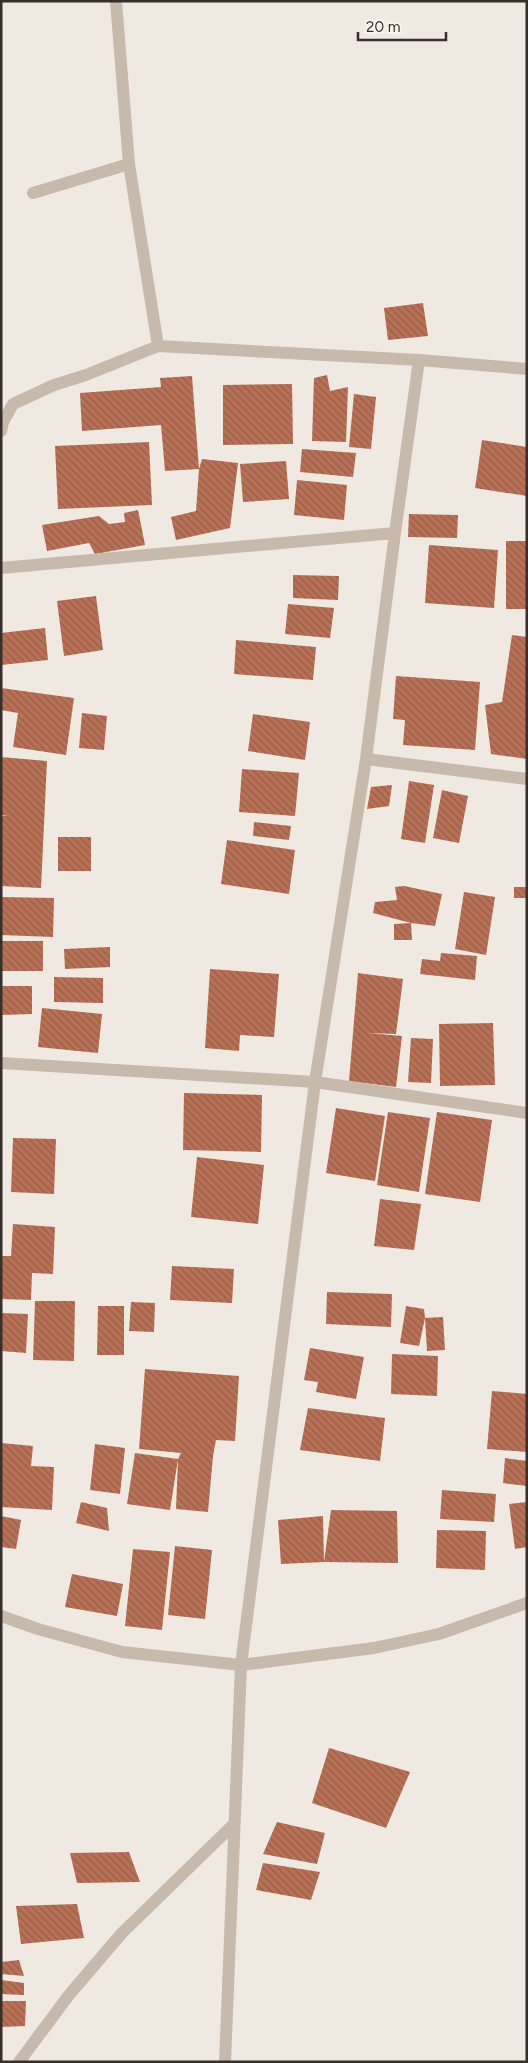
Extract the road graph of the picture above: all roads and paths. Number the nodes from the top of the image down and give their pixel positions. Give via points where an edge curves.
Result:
1 (116, 1) edge
2 (129, 164) junction
3 (33, 193) dead end
4 (158, 346) junction
5 (419, 360) junction
6 (527, 369) edge
7 (1, 431) edge
8 (395, 533) junction
9 (1, 568) edge
10 (366, 759) junction
11 (527, 779) edge
12 (1, 1063) edge
13 (315, 1082) junction
14 (527, 1113) edge
15 (527, 1603) edge
16 (1, 1616) edge
17 (241, 1665) junction
18 (234, 1824) junction
19 (19, 2062) edge
20 (225, 2062) edge

1 - 2 street
2 - 3 street
2 - 4 street
4 - 5 street
4 - 7 street via 13,404
5 - 6 street
5 - 8 street
8 - 9 street
8 - 10 street
10 - 11 street
10 - 13 street
12 - 13 street
13 - 14 street
13 - 17 street
15 - 17 street via 439,1634 383,1646
16 - 17 street via 122,1652
17 - 18 street
18 - 19 street via 122,1933 69,1995
18 - 20 street

